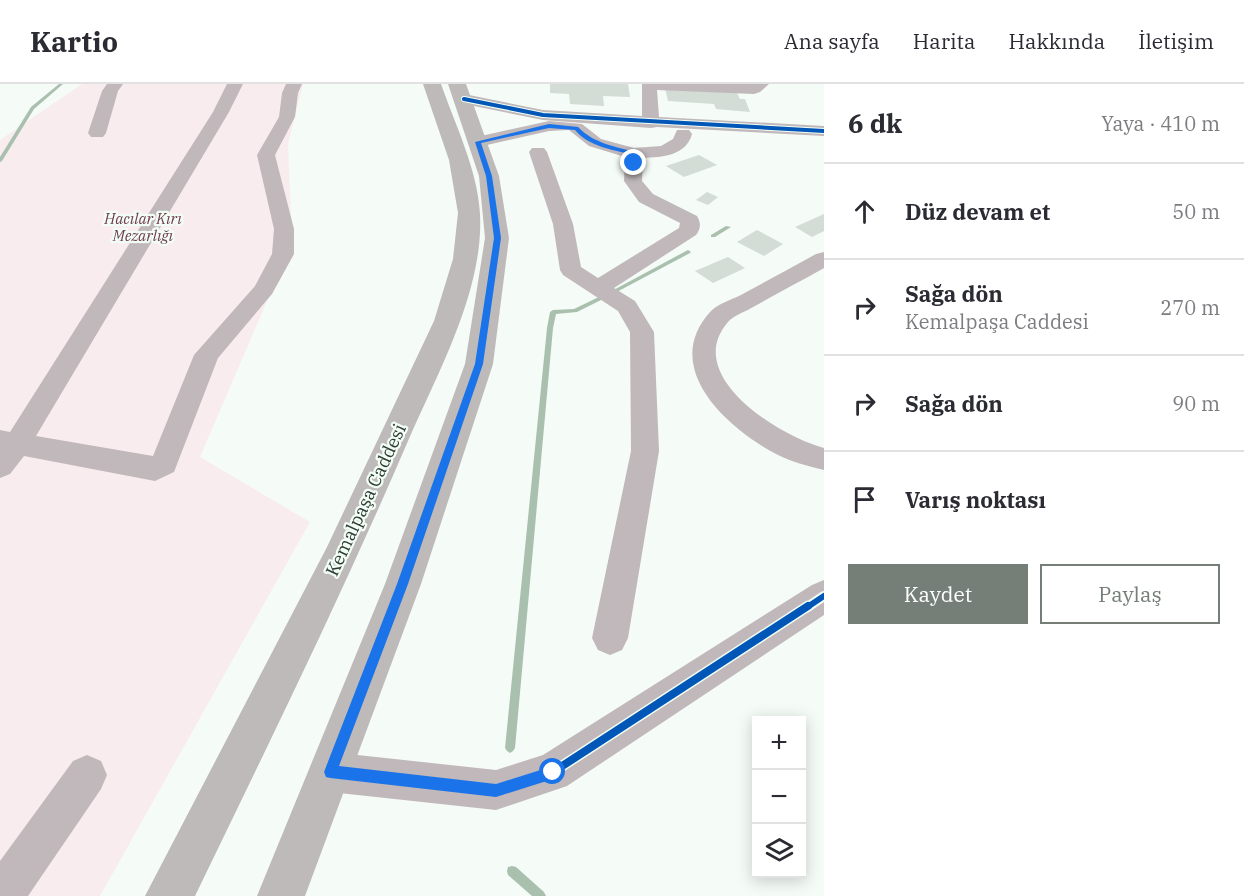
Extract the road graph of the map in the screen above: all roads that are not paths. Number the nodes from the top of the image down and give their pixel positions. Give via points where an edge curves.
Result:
1 (115, 84) edge
2 (235, 84) edge
3 (294, 84) edge
4 (432, 84) edge
5 (761, 84) edge
6 (660, 85) edge
7 (461, 91) edge
8 (651, 123) junction
9 (576, 128) junction
10 (824, 131) edge
11 (97, 133) dead end
12 (682, 134) junction
13 (824, 140) edge
14 (477, 142) junction
15 (538, 152) dead end
16 (634, 153) junction
17 (824, 259) edge
18 (598, 288) junction
19 (9, 442) edge
20 (824, 459) edge
21 (0, 466) edge
22 (824, 596) edge
23 (610, 638) dead end
24 (330, 772) junction
25 (87, 776) dead end
26 (2, 896) edge
27 (169, 896) edge
28 (281, 896) edge

1 - 11 street
2 - 19 street via 79,340
3 - 19 street via 287,117 266,155 284,229 283,254 264,289 207,355 164,464 155,469
4 - 27 main road, Kemalpaşa Caddesi via 459,160 469,213 465,259 447,321 340,558
5 - 6 street via 754,89
6 - 8 street via 649,85
7 - 8 street via 543,115
7 - 14 main road
8 - 10 street
9 - 12 street
9 - 14 street via 549,126
9 - 16 street via 608,147
12 - 13 street
12 - 16 street via 681,142 665,150
14 - 24 main road via 489,176 497,238 479,364 403,584
15 - 18 street via 563,224 571,270
16 - 18 street via 633,181 646,198 690,220 689,231
17 - 20 street via 721,315 711,327 704,360 713,384 733,410 770,437
18 - 23 street via 627,306 642,332 645,451
19 - 21 street
22 - 24 street via 553,772 496,790
24 - 28 main road
25 - 26 street

